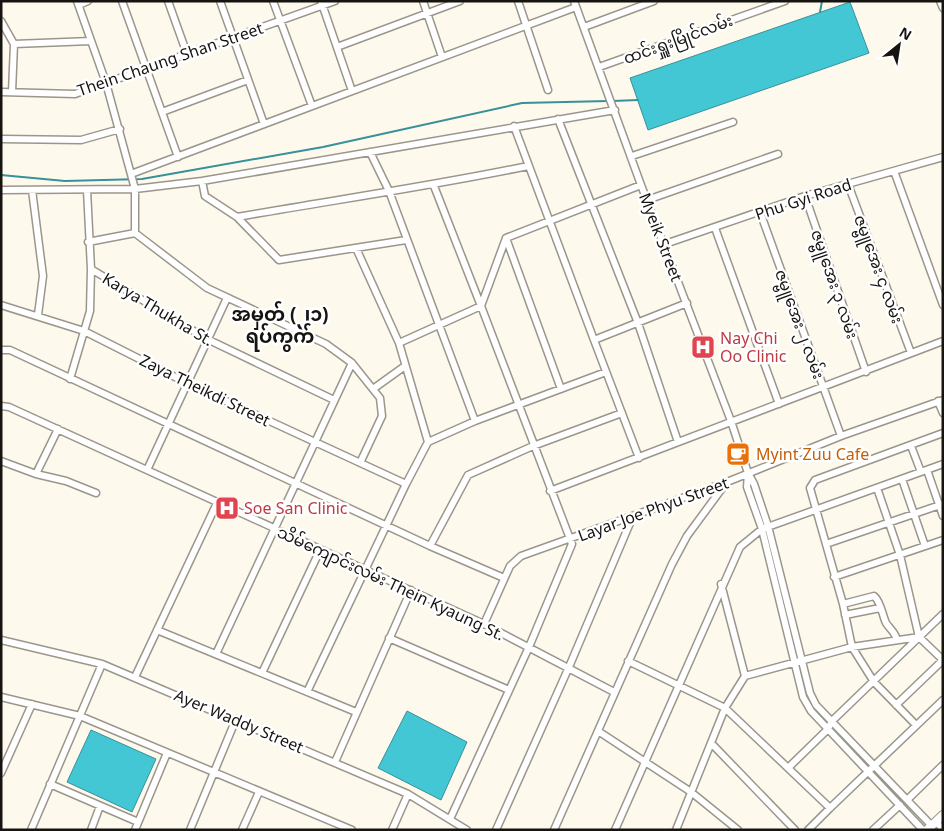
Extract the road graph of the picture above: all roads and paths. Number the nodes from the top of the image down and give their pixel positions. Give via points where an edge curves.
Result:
1 (88, 1) edge
2 (122, 1) edge
3 (168, 1) edge
4 (220, 1) edge
5 (273, 1) edge
6 (335, 1) edge
7 (422, 1) edge
8 (460, 1) edge
9 (518, 1) edge
10 (654, 1) edge
11 (785, 1) edge
12 (940, 1) edge
13 (78, 3) edge
14 (322, 3) edge
15 (575, 4) edge
16 (943, 8) edge
17 (427, 14) junction
18 (1, 20) edge
19 (280, 21) junction
20 (527, 26) junction
21 (584, 27) junction
22 (233, 38) junction
23 (92, 41) junction
24 (14, 44) junction
25 (337, 48) junction
26 (187, 54) junction
27 (442, 57) junction
28 (599, 67) junction
29 (146, 68) junction
30 (248, 80) junction
31 (106, 83) junction
32 (548, 90) dead end
33 (352, 91) junction
34 (1, 92) edge
35 (12, 92) junction
36 (312, 106) junction
37 (615, 110) junction
38 (162, 112) junction
39 (558, 119) junction
40 (733, 122) dead end
41 (264, 124) junction
42 (514, 126) junction
43 (120, 129) junction
44 (1, 139) edge
45 (370, 152) junction
46 (778, 154) dead end
47 (632, 156) junction
48 (178, 157) junction
49 (943, 157) edge
50 (528, 166) junction
51 (894, 171) junction
52 (131, 175) junction
53 (202, 181) junction
54 (848, 184) junction
55 (641, 185) junction
56 (134, 186) junction
57 (434, 186) junction
58 (1, 190) edge
59 (32, 190) junction
60 (87, 190) junction
61 (388, 191) junction
62 (804, 196) junction
63 (647, 200) junction
64 (591, 206) junction
65 (760, 212) junction
66 (237, 217) junction
67 (551, 222) junction
68 (715, 228) junction
69 (135, 233) junction
70 (506, 238) junction
71 (406, 240) junction
72 (88, 242) junction
73 (665, 244) junction
74 (356, 248) junction
75 (91, 269) junction
76 (226, 298) junction
77 (687, 303) junction
78 (1, 305) edge
79 (943, 305) edge
80 (481, 306) junction
81 (38, 315) junction
82 (638, 323) junction
83 (439, 325) junction
84 (84, 332) junction
85 (207, 339) junction
86 (594, 340) junction
87 (943, 341) edge
88 (399, 343) junction
89 (1, 350) edge
90 (911, 353) junction
91 (352, 363) junction
92 (405, 366) junction
93 (606, 372) junction
94 (866, 372) junction
95 (70, 379) junction
96 (187, 383) junction
97 (822, 386) junction
98 (561, 388) junction
99 (373, 389) junction
100 (334, 400) junction
101 (941, 401) edge
102 (779, 404) junction
103 (518, 405) junction
104 (1, 406) edge
105 (622, 413) junction
106 (943, 413) edge
107 (475, 421) junction
108 (731, 421) junction
109 (168, 423) junction
110 (58, 429) junction
111 (943, 433) edge
112 (841, 436) junction
113 (314, 442) junction
114 (428, 442) junction
115 (678, 442) junction
116 (533, 446) junction
117 (911, 446) junction
118 (639, 458) junction
119 (1, 461) edge
120 (360, 463) junction
121 (943, 464) edge
122 (146, 470) junction
123 (924, 471) junction
124 (748, 473) junction
125 (36, 474) junction
126 (902, 479) junction
127 (727, 482) junction
128 (296, 483) junction
129 (406, 484) junction
130 (877, 488) junction
131 (550, 491) junction
132 (96, 493) dead end
133 (217, 503) junction
134 (941, 505) edge
135 (815, 511) junction
136 (914, 514) junction
137 (633, 516) junction
138 (943, 516) edge
139 (888, 522) junction
140 (386, 526) junction
141 (765, 528) junction
142 (274, 529) junction
143 (571, 539) junction
144 (943, 540) edge
145 (826, 544) junction
146 (430, 546) junction
147 (924, 546) junction
148 (320, 550) junction
149 (900, 554) junction
150 (365, 571) junction
151 (834, 577) junction
152 (504, 578) junction
153 (721, 584) junction
154 (411, 590) junction
155 (843, 604) junction
156 (880, 608) junction
157 (943, 614) edge
158 (845, 615) junction
159 (484, 624) junction
160 (157, 630) junction
161 (919, 637) junction
162 (389, 638) junction
163 (1, 640) edge
164 (896, 640) junction
165 (529, 647) junction
166 (852, 647) junction
167 (216, 654) junction
168 (801, 660) junction
169 (943, 660) edge
170 (628, 662) junction
171 (794, 663) junction
172 (102, 664) junction
173 (570, 667) junction
174 (262, 673) junction
175 (745, 676) junction
176 (135, 677) junction
177 (874, 682) junction
178 (678, 684) junction
179 (509, 690) junction
180 (307, 692) junction
181 (614, 692) junction
182 (1, 697) edge
183 (943, 700) edge
184 (32, 704) junction
185 (896, 706) junction
186 (725, 708) junction
187 (356, 712) junction
188 (80, 716) junction
189 (236, 719) junction
190 (832, 722) junction
191 (916, 726) junction
192 (828, 729) junction
193 (598, 731) junction
194 (711, 743) junction
195 (167, 753) junction
196 (644, 761) junction
197 (335, 762) junction
198 (874, 766) junction
199 (943, 766) edge
200 (789, 767) junction
201 (868, 771) junction
202 (1, 773) edge
203 (214, 773) junction
204 (50, 784) junction
205 (258, 792) junction
206 (691, 792) junction
207 (408, 794) junction
208 (907, 800) junction
209 (900, 805) junction
210 (100, 806) junction
211 (830, 808) junction
212 (943, 815) edge
213 (450, 819) junction
214 (138, 822) junction
215 (932, 826) edge
216 (339, 827) edge
217 (943, 829) edge
218 (31, 830) edge
219 (91, 830) edge
220 (135, 830) edge
221 (190, 830) edge
222 (242, 830) edge
223 (352, 830) edge
224 (392, 830) edge
225 (467, 830) edge
226 (496, 830) edge
227 (554, 830) edge
228 (615, 830) edge
229 (676, 830) edge
230 (738, 830) edge
231 (795, 830) edge
232 (808, 830) edge
233 (873, 830) edge
234 (923, 830) edge

1 - 13 street
2 - 29 street
3 - 26 street
4 - 22 street
5 - 19 street
6 - 14 street, Thein Chaung Shan Street
7 - 17 street
8 - 17 street
9 - 20 street
10 - 21 street
11 - 28 street, ထင်းရှူးမြိုင်လမ်း
12 - 16 street
13 - 23 street
14 - 19 street, Thein Chaung Shan Street
14 - 25 street
15 - 20 street
15 - 21 street, Myeik Street
17 - 25 street
17 - 27 street
18 - 24 street
19 - 22 street, Thein Chaung Shan Street
19 - 36 street
20 - 27 street
20 - 32 street
21 - 28 street, Myeik Street
22 - 26 street, Thein Chaung Shan Street
22 - 30 street
23 - 24 street
23 - 31 street
24 - 35 street
25 - 33 street
26 - 29 street, Thein Chaung Shan Street
27 - 33 street
28 - 37 street, Myeik Street
29 - 31 street, Thein Chaung Shan Street
29 - 38 street
30 - 38 street
30 - 41 street
31 - 35 street, Thein Chaung Shan Street via 76,94
31 - 43 street
33 - 36 street
34 - 35 street, Thein Chaung Shan Street
36 - 41 street
37 - 39 street
37 - 47 street, Myeik Street
38 - 48 street
39 - 42 street
39 - 64 street
40 - 47 street
41 - 48 street
42 - 45 street
42 - 50 street
43 - 44 street via 81,140
43 - 52 street
45 - 53 street
45 - 61 street
46 - 63 street
47 - 55 street, Myeik Street
48 - 52 street
49 - 51 street, Phu Gyi Road
50 - 57 street
50 - 67 street
51 - 54 street, Phu Gyi Road
51 - 79 street
52 - 56 street
53 - 56 street
53 - 66 street via 205,196
54 - 62 street, Phu Gyi Road
54 - 90 street, ဇမ္ဗူအေး ၄ လမ်း
55 - 63 street, Myeik Street
55 - 64 street
56 - 60 street
56 - 69 street
57 - 61 street
57 - 80 street
58 - 59 street
59 - 60 street
59 - 81 street via 43,276
60 - 72 street
61 - 66 street
61 - 71 street
62 - 65 street, Phu Gyi Road
62 - 94 street, ဇမ္ဗူအေး ၃ လမ်း
63 - 73 street, Myeik Street
64 - 67 street
64 - 82 street
65 - 68 street, Phu Gyi Road
65 - 97 street, ဇမ္ဗူအေး ၂ လမ်း
66 - 74 street via 279,260
67 - 70 street
67 - 86 street
68 - 73 street, Phu Gyi Road
68 - 102 street
69 - 72 street
69 - 76 street via 207,288
70 - 80 street
70 - 98 street
71 - 74 street
71 - 83 street
72 - 75 street
73 - 77 street, Myeik Street
74 - 88 street
75 - 84 street via 90,310
75 - 85 street, Karya Thukha St.
76 - 85 street
76 - 91 street via 326,344
77 - 82 street
77 - 108 street, Myeik Street
78 - 81 street, Zaya Theikdi Street
80 - 83 street
80 - 103 street
81 - 84 street, Zaya Theikdi Street
82 - 86 street
82 - 115 street
83 - 88 street
83 - 107 street
84 - 95 street
84 - 96 street, Zaya Theikdi Street
85 - 96 street
85 - 100 street, Karya Thukha St.
86 - 93 street
87 - 90 street
88 - 92 street
89 - 95 street via 10,350
90 - 94 street
91 - 99 street
91 - 100 street
92 - 99 street
92 - 114 street
93 - 98 street
93 - 105 street
94 - 97 street
95 - 109 street
96 - 109 street
96 - 113 street, Zaya Theikdi Street
97 - 102 street
97 - 112 street, ဇမ္ဗူအေး ၂ လမ်း
98 - 103 street
99 - 120 street via 380,398 382,416
100 - 113 street
101 - 106 street
101 - 112 street, Layar Joe Phyu Street
102 - 108 street
103 - 107 street
103 - 116 street
104 - 110 street, သိမ်ကျောင်းလမ်း Thein Kyaung St. via 8,406
105 - 116 street
105 - 118 street
107 - 114 street
108 - 115 street
108 - 124 street, Myeik Street
109 - 122 street
109 - 128 street
110 - 122 street, သိမ်ကျောင်းလမ်း Thein Kyaung St.
110 - 125 street
111 - 117 street
112 - 124 street, Layar Joe Phyu Street
113 - 120 street, Zaya Theikdi Street
113 - 128 street
114 - 129 street
115 - 118 street
116 - 131 street
116 - 146 street via 468,475
117 - 123 street
117 - 135 street via 815,480 810,488
118 - 131 street
119 - 125 street
120 - 129 street, Zaya Theikdi Street
121 - 123 street
122 - 133 street, သိမ်ကျောင်းလမ်း Thein Kyaung St.
123 - 126 street
123 - 134 street
124 - 127 street, Layar Joe Phyu Street
124 - 141 street, Myeik Street via 747,486
125 - 132 street
126 - 130 street
126 - 136 street
127 - 137 street, Layar Joe Phyu Street
127 - 170 street via 687,536
128 - 140 street
128 - 142 street
129 - 140 street
130 - 135 street
130 - 139 street
131 - 143 street
133 - 142 street, သိမ်ကျောင်းလမ်း Thein Kyaung St.
133 - 160 street
134 - 136 street
134 - 138 street
135 - 141 street
135 - 145 street
136 - 139 street
136 - 147 street
137 - 143 street, Layar Joe Phyu Street
137 - 173 street
139 - 145 street
139 - 149 street
140 - 146 street
140 - 150 street
141 - 153 street via 740,547
141 - 168 street
141 - 171 street
142 - 148 street, သိမ်ကျောင်းလမ်း Thein Kyaung St.
142 - 167 street
143 - 152 street, Layar Joe Phyu Street via 521,556 510,566
143 - 165 street via 571,549
144 - 147 street
145 - 151 street
146 - 152 street
147 - 149 street
148 - 150 street, သိမ်ကျောင်းလမ်း Thein Kyaung St.
148 - 174 street
149 - 151 street
149 - 161 street
150 - 154 street, သိမ်ကျောင်းလမ်း Thein Kyaung St.
150 - 180 street
151 - 155 street
152 - 159 street, Layar Joe Phyu Street
153 - 175 street
153 - 178 street
154 - 159 street, သိမ်ကျောင်းလမ်း Thein Kyaung St.
154 - 162 street
155 - 156 street via 874,596
155 - 158 street
156 - 158 street
156 - 164 street
157 - 161 street
158 - 166 street
159 - 165 street, သိမ်ကျောင်းလမ်း Thein Kyaung St.
160 - 167 street
160 - 176 street
161 - 164 street
161 - 169 street
161 - 177 street
162 - 179 street
162 - 187 street
163 - 172 street, Ayer Waddy Street
164 - 166 street
165 - 173 street, သိမ်ကျောင်းလမ်း Thein Kyaung St.
165 - 179 street
166 - 168 street
166 - 177 street
167 - 174 street
168 - 171 street
168 - 190 street via 816,705
169 - 185 street
170 - 178 street
170 - 181 street
171 - 175 street
171 - 192 street via 803,697
172 - 176 street, Ayer Waddy Street
172 - 188 street
173 - 181 street, သိမ်ကျောင်းလမ်း Thein Kyaung St.
173 - 226 street
174 - 180 street
175 - 186 street
176 - 189 street, Ayer Waddy Street
177 - 185 street
177 - 190 street
178 - 186 street
178 - 196 street
179 - 213 street
180 - 187 street
181 - 193 street
182 - 184 street
183 - 191 street
184 - 188 street
184 - 202 street
185 - 191 street
186 - 194 street
186 - 200 street
187 - 197 street
188 - 195 street
188 - 204 street
189 - 197 street, Ayer Waddy Street
189 - 203 street
190 - 192 street
190 - 198 street
191 - 198 street
192 - 200 street
192 - 201 street
193 - 196 street
193 - 227 street
194 - 206 street
194 - 231 street
195 - 203 street
195 - 214 street
196 - 206 street
196 - 228 street
197 - 207 street, Ayer Waddy Street
198 - 201 street
198 - 208 street
199 - 208 street
200 - 211 street
201 - 209 street
201 - 211 street
203 - 205 street
203 - 221 street
204 - 210 street
204 - 218 street
205 - 216 street
205 - 222 street
206 - 229 street
206 - 230 street
207 - 213 street, Ayer Waddy Street
207 - 224 street
208 - 215 street
209 - 233 street
209 - 234 street
210 - 214 street
210 - 219 street
211 - 232 street
212 - 215 main road
213 - 225 street, Ayer Waddy Street
214 - 220 street
215 - 217 street
216 - 223 street

